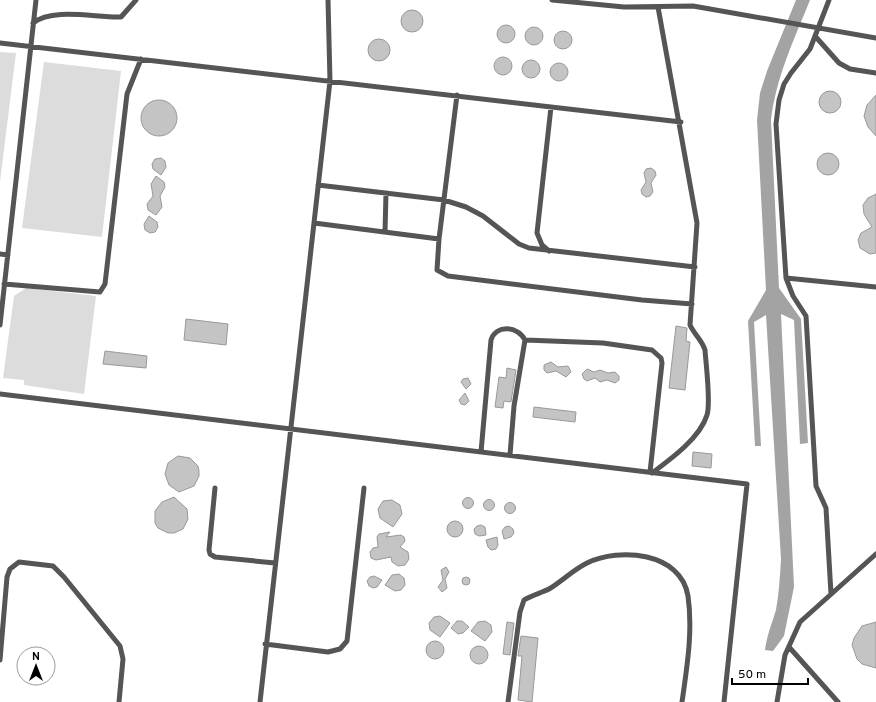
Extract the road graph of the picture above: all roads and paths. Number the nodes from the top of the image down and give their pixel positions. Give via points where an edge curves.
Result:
1 (36, 0) edge
2 (136, 0) edge
3 (328, 0) edge
4 (552, 0) edge
5 (829, 0) edge
6 (658, 7) junction
7 (33, 23) junction
8 (816, 28) junction
9 (876, 33) edge
10 (815, 36) junction
11 (874, 38) edge
12 (0, 43) edge
13 (30, 46) junction
14 (141, 59) junction
15 (876, 73) edge
16 (330, 81) junction
17 (456, 95) junction
18 (551, 106) junction
19 (680, 122) junction
20 (318, 185) junction
21 (386, 193) junction
22 (444, 200) junction
23 (314, 223) junction
24 (385, 232) junction
25 (439, 239) junction
26 (549, 251) junction
27 (0, 254) edge
28 (8, 255) junction
29 (695, 267) junction
30 (786, 278) junction
31 (4, 284) junction
32 (876, 287) edge
33 (692, 304) junction
34 (0, 325) edge
35 (525, 340) junction
36 (0, 394) edge
37 (291, 429) junction
38 (481, 452) junction
39 (510, 455) junction
40 (651, 473) junction
41 (215, 488) dead end
42 (364, 488) dead end
43 (876, 554) edge
44 (275, 563) junction
45 (831, 594) junction
46 (265, 644) junction
47 (789, 647) junction
48 (0, 660) edge
49 (119, 702) edge
50 (260, 702) edge
51 (508, 702) edge
52 (682, 702) edge
53 (724, 702) edge
54 (778, 702) edge
55 (838, 702) edge

1 - 7 lane
2 - 7 lane via 121,18 53,14
3 - 16 lane
4 - 6 lane via 624,7
5 - 8 lane
6 - 8 lane via 693,6
6 - 19 lane
7 - 13 lane
8 - 10 lane
8 - 11 lane
9 - 11 lane
10 - 15 lane via 839,63
10 - 30 lane via 805,58 784,84 776,124
12 - 13 lane
13 - 14 lane
13 - 28 lane
14 - 16 lane
14 - 31 lane via 127,94 105,284 100,292
16 - 17 lane
16 - 20 lane
17 - 18 lane
17 - 22 lane
18 - 19 lane
18 - 26 lane via 537,234 542,245
19 - 29 lane via 697,223
20 - 21 lane
20 - 23 lane
21 - 22 lane
21 - 24 lane
22 - 25 lane
22 - 26 lane via 483,216 519,244
23 - 24 lane
23 - 37 lane
24 - 25 lane
25 - 33 lane via 437,270 448,276
26 - 29 lane
27 - 28 lane
28 - 31 lane
29 - 33 lane
30 - 32 lane
30 - 45 lane via 793,296 806,316 816,486 826,508
31 - 34 lane
33 - 40 lane via 690,325 702,342 704,350 708,414 678,454
35 - 38 lane via 521,333 514,330 496,330 493,333 488,357
35 - 39 lane via 514,406
35 - 40 lane via 603,343 652,350 657,354 662,363
36 - 37 lane
37 - 38 lane
37 - 44 lane
38 - 39 lane
39 - 40 lane
40 - 53 lane via 747,484
41 - 44 lane via 210,554 215,557
42 - 46 lane via 347,641 340,649 328,652
43 - 45 lane
44 - 46 lane
45 - 47 lane via 800,622
46 - 50 lane
47 - 54 lane via 785,655
47 - 55 lane
48 - 49 lane via 7,577 10,569 19,562 53,566 120,646 123,659
51 - 52 lane via 520,612 524,600 548,589 587,563 607,557 639,556 663,561 672,567 688,595 689,635

